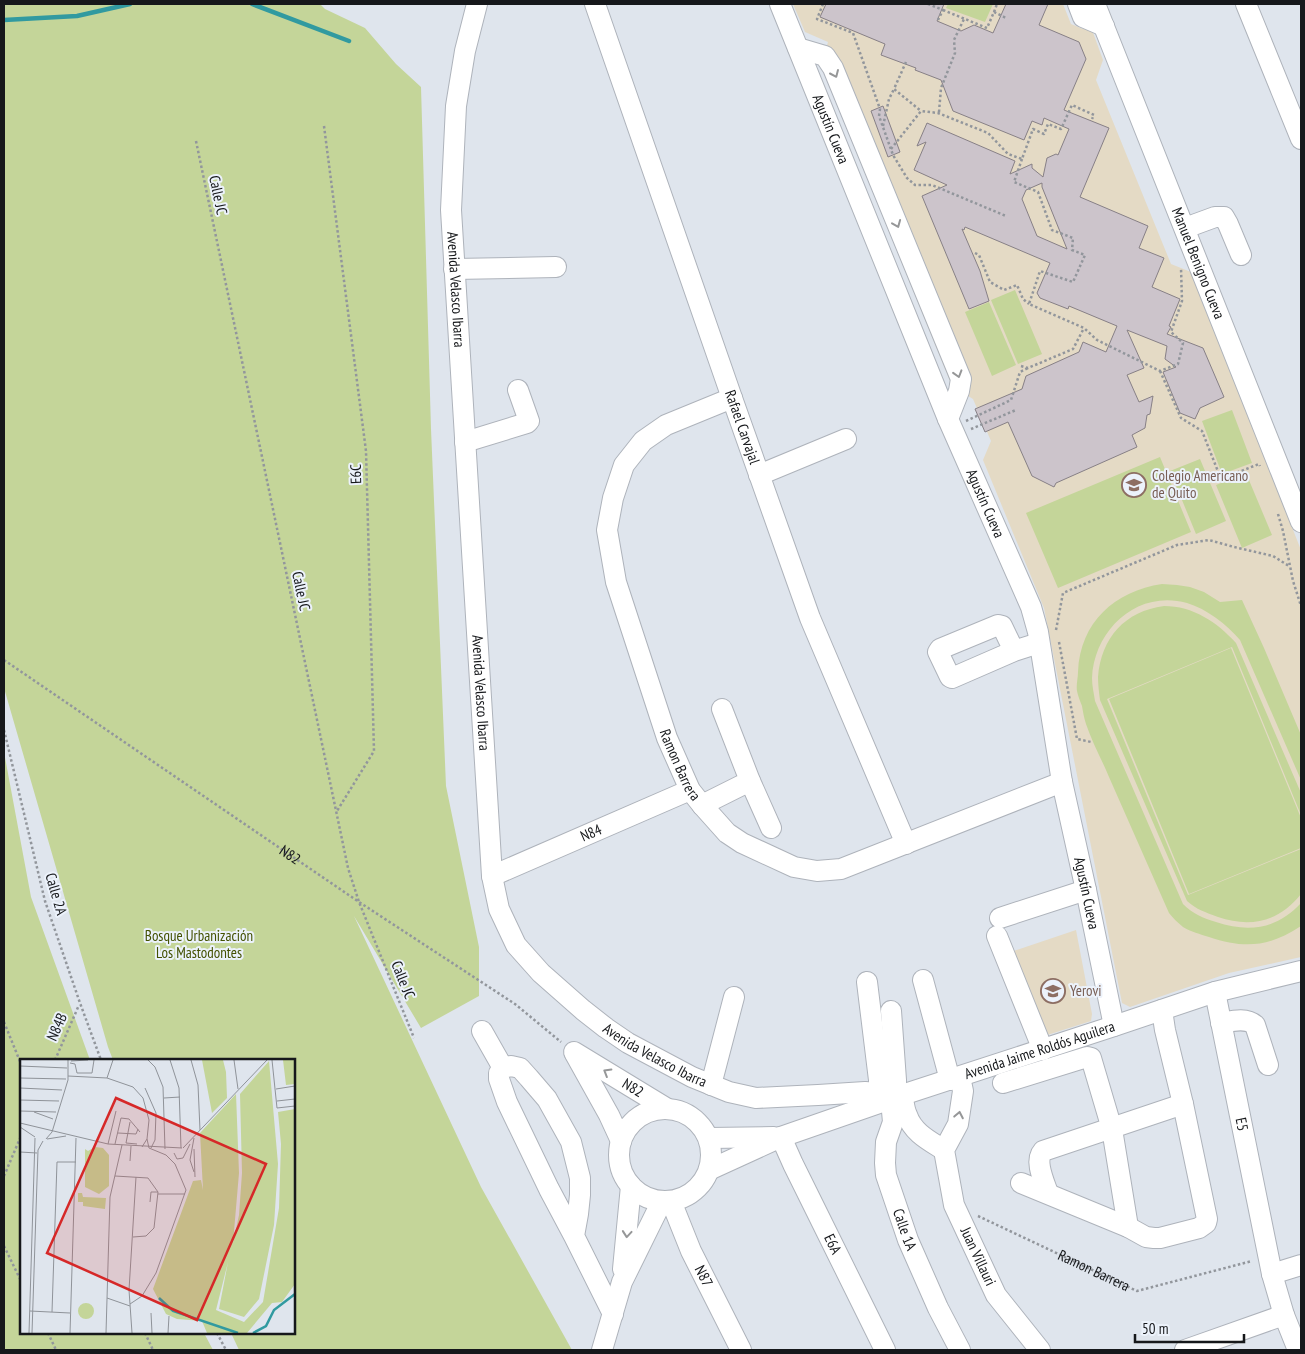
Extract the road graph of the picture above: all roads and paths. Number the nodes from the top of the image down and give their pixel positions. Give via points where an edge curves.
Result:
1 (477, 4) edge
2 (596, 4) edge
3 (780, 4) edge
4 (823, 4) edge
5 (928, 4) edge
6 (997, 4) edge
7 (1078, 4) edge
8 (1095, 4) edge
9 (1246, 4) edge
10 (943, 10) junction
11 (994, 12) junction
12 (1006, 18) dead end
13 (964, 19) junction
14 (938, 20) dead end
15 (1104, 26) junction
16 (798, 48) junction
17 (906, 62) dead end
18 (894, 89) junction
19 (922, 111) junction
20 (938, 113) junction
21 (1092, 119) dead end
22 (324, 126) dead end
23 (883, 127) junction
24 (1301, 139) edge
25 (196, 141) dead end
26 (891, 149) junction
27 (1022, 158) junction
28 (1006, 216) dead end
29 (1185, 228) junction
30 (975, 254) dead end
31 (1240, 255) dead end
32 (1197, 259) junction
33 (556, 267) dead end
34 (454, 269) junction
35 (1029, 304) junction
36 (1084, 328) junction
37 (1021, 366) dead end
38 (1028, 368) junction
39 (1160, 372) junction
40 (518, 390) dead end
41 (732, 398) junction
42 (1016, 410) dead end
43 (952, 427) junction
44 (846, 439) dead end
45 (465, 442) junction
46 (1262, 472) dead end
47 (759, 475) junction
48 (1278, 514) dead end
49 (1301, 522) edge
50 (1289, 566) junction
51 (1301, 606) edge
52 (1039, 643) junction
53 (1014, 651) dead end
54 (4, 660) edge
55 (722, 709) dead end
56 (4, 730) edge
57 (1090, 742) dead end
58 (750, 781) junction
59 (1062, 782) junction
60 (696, 798) junction
61 (336, 812) junction
62 (771, 828) dead end
63 (906, 844) junction
64 (492, 876) junction
65 (1086, 890) junction
66 (359, 902) junction
67 (1301, 971) edge
68 (923, 980) dead end
69 (867, 982) dead end
70 (1215, 992) junction
71 (734, 997) dead end
72 (80, 1003) junction
73 (1162, 1010) junction
74 (891, 1011) dead end
75 (4, 1022) edge
76 (1221, 1023) junction
77 (1114, 1026) junction
78 (482, 1031) dead end
79 (414, 1038) dead end
80 (1043, 1050) junction
81 (574, 1052) junction
82 (55, 1059) edge
83 (101, 1059) edge
84 (20, 1062) edge
85 (1268, 1065) dead end
86 (503, 1068) junction
87 (955, 1079) junction
88 (1003, 1083) dead end
89 (711, 1085) junction
90 (892, 1095) junction
91 (1183, 1104) junction
92 (666, 1108) junction
93 (1112, 1129) junction
94 (781, 1137) junction
95 (20, 1138) edge
96 (709, 1138) junction
97 (621, 1141) junction
98 (944, 1150) junction
99 (709, 1170) junction
100 (4, 1176) edge
101 (1021, 1183) dead end
102 (631, 1186) junction
103 (1048, 1193) junction
104 (666, 1201) junction
105 (954, 1205) junction
106 (1128, 1227) junction
107 (574, 1236) junction
108 (4, 1246) edge
109 (1270, 1265) junction
110 (1301, 1266) edge
111 (20, 1279) edge
112 (622, 1282) junction
113 (613, 1314) junction
114 (1284, 1316) junction
115 (48, 1334) edge
116 (145, 1334) edge
117 (218, 1334) edge
118 (56, 1350) edge
119 (153, 1350) edge
120 (226, 1350) edge
121 (602, 1350) edge
122 (740, 1350) edge
123 (884, 1350) edge
124 (960, 1350) edge
125 (1040, 1350) edge
126 (1185, 1350) edge
127 (1298, 1350) edge

1 - 34 street, Avenida Velasco Ibarra via 456,106 451,210
2 - 41 street, Rafael Carvajal
3 - 16 street, Agustín Cueva
4 - 23 path via 817,19 853,32 880,109
5 - 10 path
6 - 11 path
7 - 15 street via 1083,18
8 - 15 street, Manuel Benigno Cueva
9 - 24 street
10 - 13 path
10 - 14 path
11 - 12 path
11 - 13 path via 987,28
13 - 20 path via 954,40 955,53 941,88
15 - 29 street, Manuel Benigno Cueva
16 - 43 street, Agustín Cueva
16 -> 43 street via 825,56 833,68 961,379
17 - 18 path
18 - 19 path
18 - 23 path
19 - 20 path
19 - 26 path
20 - 27 path via 988,133 1008,154
21 - 27 path via 1094,115 1072,105 1061,129 1048,124 1044,134 1033,129
22 - 61 path, E6C via 366,451 374,751
23 - 26 path
25 - 61 path, Calle JC
26 - 28 path via 899,166 915,185 932,185
27 - 35 path via 1014,182 1038,192 1052,230 1073,238 1072,250 1085,255 1073,282 1040,271
29 - 31 street via 1224,217
29 - 32 street, Manuel Benigno Cueva
30 - 35 path via 979,255 990,282 1004,290 1017,285
32 - 39 path via 1181,267 1182,302 1171,332 1183,343 1178,364
32 - 49 street, Manuel Benigno Cueva
33 - 34 street
34 - 45 street, Avenida Velasco Ibarra
35 - 36 path
36 - 38 path via 1073,349
36 - 39 path via 1097,340
37 - 38 path
38 - 43 path via 1020,372 1011,400
39 - 46 path via 1181,418 1202,431 1221,479 1259,464
40 - 45 street via 527,423
41 - 47 street, Rafael Carvajal
41 - 60 street, Ramon Barrera via 666,425 643,441 624,465 608,530 616,582 666,738
42 - 43 path
43 - 52 street, Agustín Cueva via 1031,607
44 - 47 street
45 - 64 street, Avenida Velasco Ibarra
47 - 63 street, Rafael Carvajal via 810,618
48 - 50 path
50 - 51 path
50 - 57 path via 1272,556 1209,540 1177,545 1063,593 1056,628 1077,739
52 - 53 street
52 - 59 street, Agustín Cueva
54 - 66 path, N82
55 - 58 street
56 - 72 path, Calle 2A via 45,901
58 - 60 street, N84
58 - 62 street
59 - 63 street, Ramon Barrera
59 - 65 street, Agustín Cueva
60 - 63 street, Ramon Barrera via 727,833 794,867 818,871 841,869
60 - 64 street, N84
61 - 66 path, Calle JC
64 - 89 street, Avenida Velasco Ibarra via 499,909 516,945 541,973 628,1043
65 - 77 street, Agustín Cueva
65 - 80 street via 999,927
66 - 79 path, Calle JC
66 - 81 path, N82 via 515,1004
67 - 70 street, Avenida Jaime Roldós Aguilera
68 - 87 street
69 - 90 street via 879,1080
70 - 73 street, Avenida Jaime Roldós Aguilera
70 - 76 street, E5
71 - 89 street
72 - 82 path, N84B
72 - 83 path, Calle 2A
73 - 77 street, Avenida Jaime Roldós Aguilera
73 - 91 street
74 - 90 street via 896,1080
75 - 84 path
76 - 85 street via 1252,1022
76 - 109 street, E5
77 - 80 street, Avenida Jaime Roldós Aguilera
78 - 86 street
80 - 87 street, Avenida Jaime Roldós Aguilera
92 -> 81 street, N82
81 - 97 street, N82
86 - 107 street via 499,1079 507,1102
86 - 107 street via 520,1068 547,1099 571,1142 580,1178
87 - 90 street, Avenida Jaime Roldós Aguilera
98 -> 87 street via 958,1124 962,1092
88 - 93 street via 1091,1058
89 - 90 street, Avenida Velasco Ibarra via 756,1098 865,1092
90 - 94 street, Avenida Jaime Roldós Aguilera
90 - 98 street via 914,1128
90 - 124 street, Calle 1A via 886,1175 908,1240
91 - 93 street
91 - 106 street via 1206,1223 1199,1228 1154,1238
92 - 96 street via 696,1120
92 - 97 street via 649,1112 634,1121
93 - 103 street via 1043,1151 1038,1160
93 - 106 street
94 - 96 street, Avenida Jaime Roldós Aguilera
94 - 99 street, Avenida Jaime Roldós Aguilera
94 - 123 street, E6A
95 - 100 path
96 - 99 street via 712,1154
97 - 102 street via 620,1165
98 - 105 street, Juan Villauri
99 - 104 street via 694,1191 683,1198
101 - 103 street
102 - 104 street via 650,1199
102 -> 112 street
103 - 106 street
104 - 112 street
104 - 122 street, N87
105 - 109 path, Ramon Barrera via 1137,1291
105 - 125 street, Juan Villauri via 996,1295
107 - 113 street
108 - 111 path
109 - 110 street
109 - 114 street, E5
112 - 113 street
113 - 121 street
114 - 126 street
114 - 127 street, E5
115 - 118 path
116 - 119 path
117 - 120 path

